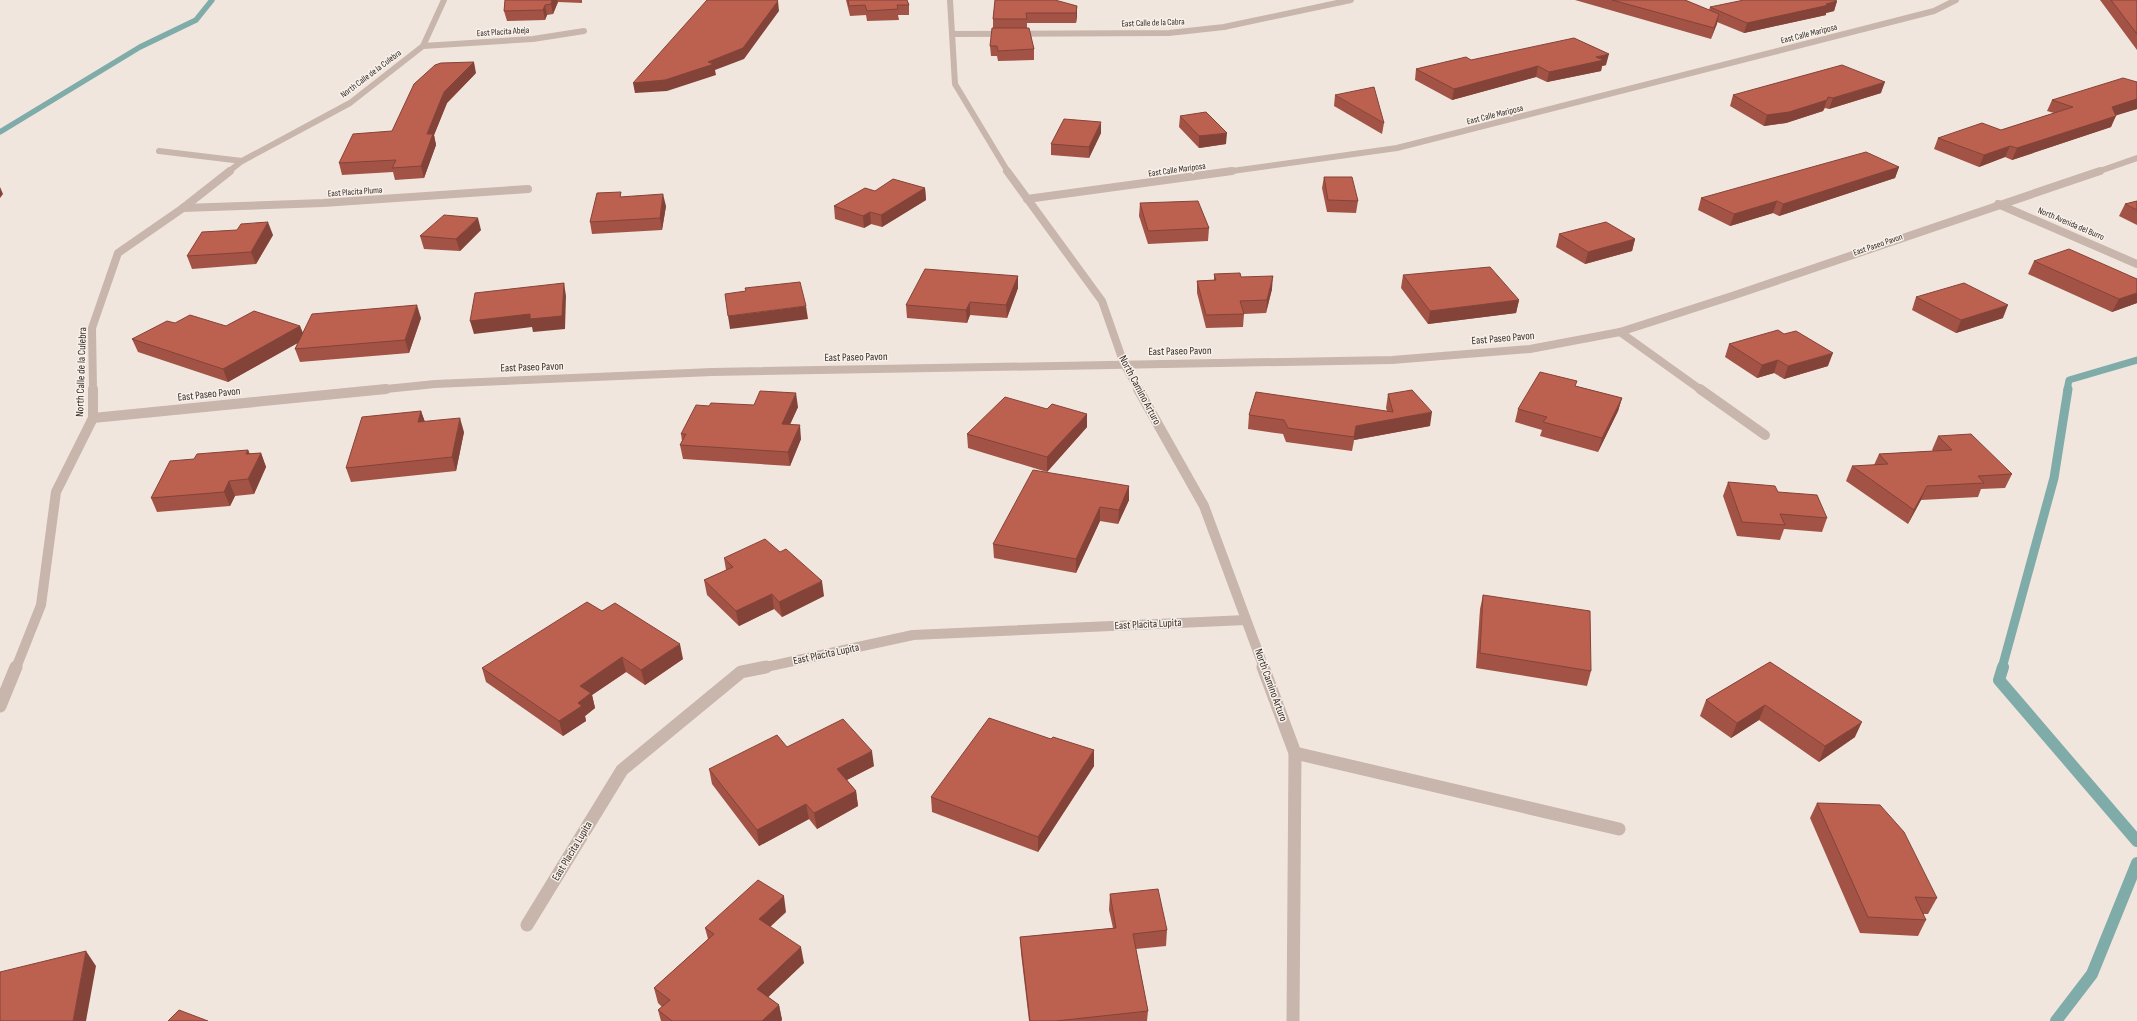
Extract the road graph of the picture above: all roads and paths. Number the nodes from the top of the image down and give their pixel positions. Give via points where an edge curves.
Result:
1 (444, 0) edge
2 (950, 0) edge
3 (1351, 0) edge
4 (1956, 0) edge
5 (584, 31) dead end
6 (952, 34) junction
7 (423, 46) junction
8 (160, 151) dead end
9 (2137, 158) edge
10 (242, 161) junction
11 (528, 189) dead end
12 (1028, 199) junction
13 (1998, 204) junction
14 (183, 208) junction
15 (2137, 264) edge
16 (1620, 332) junction
17 (1124, 364) junction
18 (93, 418) junction
19 (1766, 435) dead end
20 (1246, 620) junction
21 (0, 706) edge
22 (1295, 753) junction
23 (1619, 829) dead end
24 (527, 926) dead end
25 (1293, 1021) edge

1 - 7 street, North Calle de la Culebra
2 - 6 street, North Camino Arturo
3 - 6 street, East Calle de la Cabra via 1224,27 1169,33
4 - 12 street, East Calle Mariposa via 1934,11 1397,148
5 - 7 street, East Placita Abeja via 533,40
6 - 12 street, North Camino Arturo via 955,84 1008,172
7 - 10 street, North Calle de la Culebra via 350,104
8 - 10 street
9 - 13 street, East Paseo Pavon
10 - 14 street, North Calle de la Culebra
11 - 14 street, East Placita Pluma via 323,203
12 - 17 street, North Camino Arturo via 1102,301
13 - 15 street, North Avenida del Burro
13 - 16 street, East Paseo Pavon
14 - 18 street, North Calle de la Culebra via 118,253 92,328
16 - 17 street, East Paseo Pavon via 1530,349 1392,360
16 - 19 street
17 - 18 street, East Paseo Pavon via 712,372 435,384
17 - 20 street, North Camino Arturo via 1204,506
18 - 21 street, North Calle de la Culebra via 56,492 41,605
20 - 22 street, North Camino Arturo
20 - 24 street, East Placita Lupita via 913,636 741,672 622,770
22 - 23 street
22 - 25 street, North Camino Arturo

